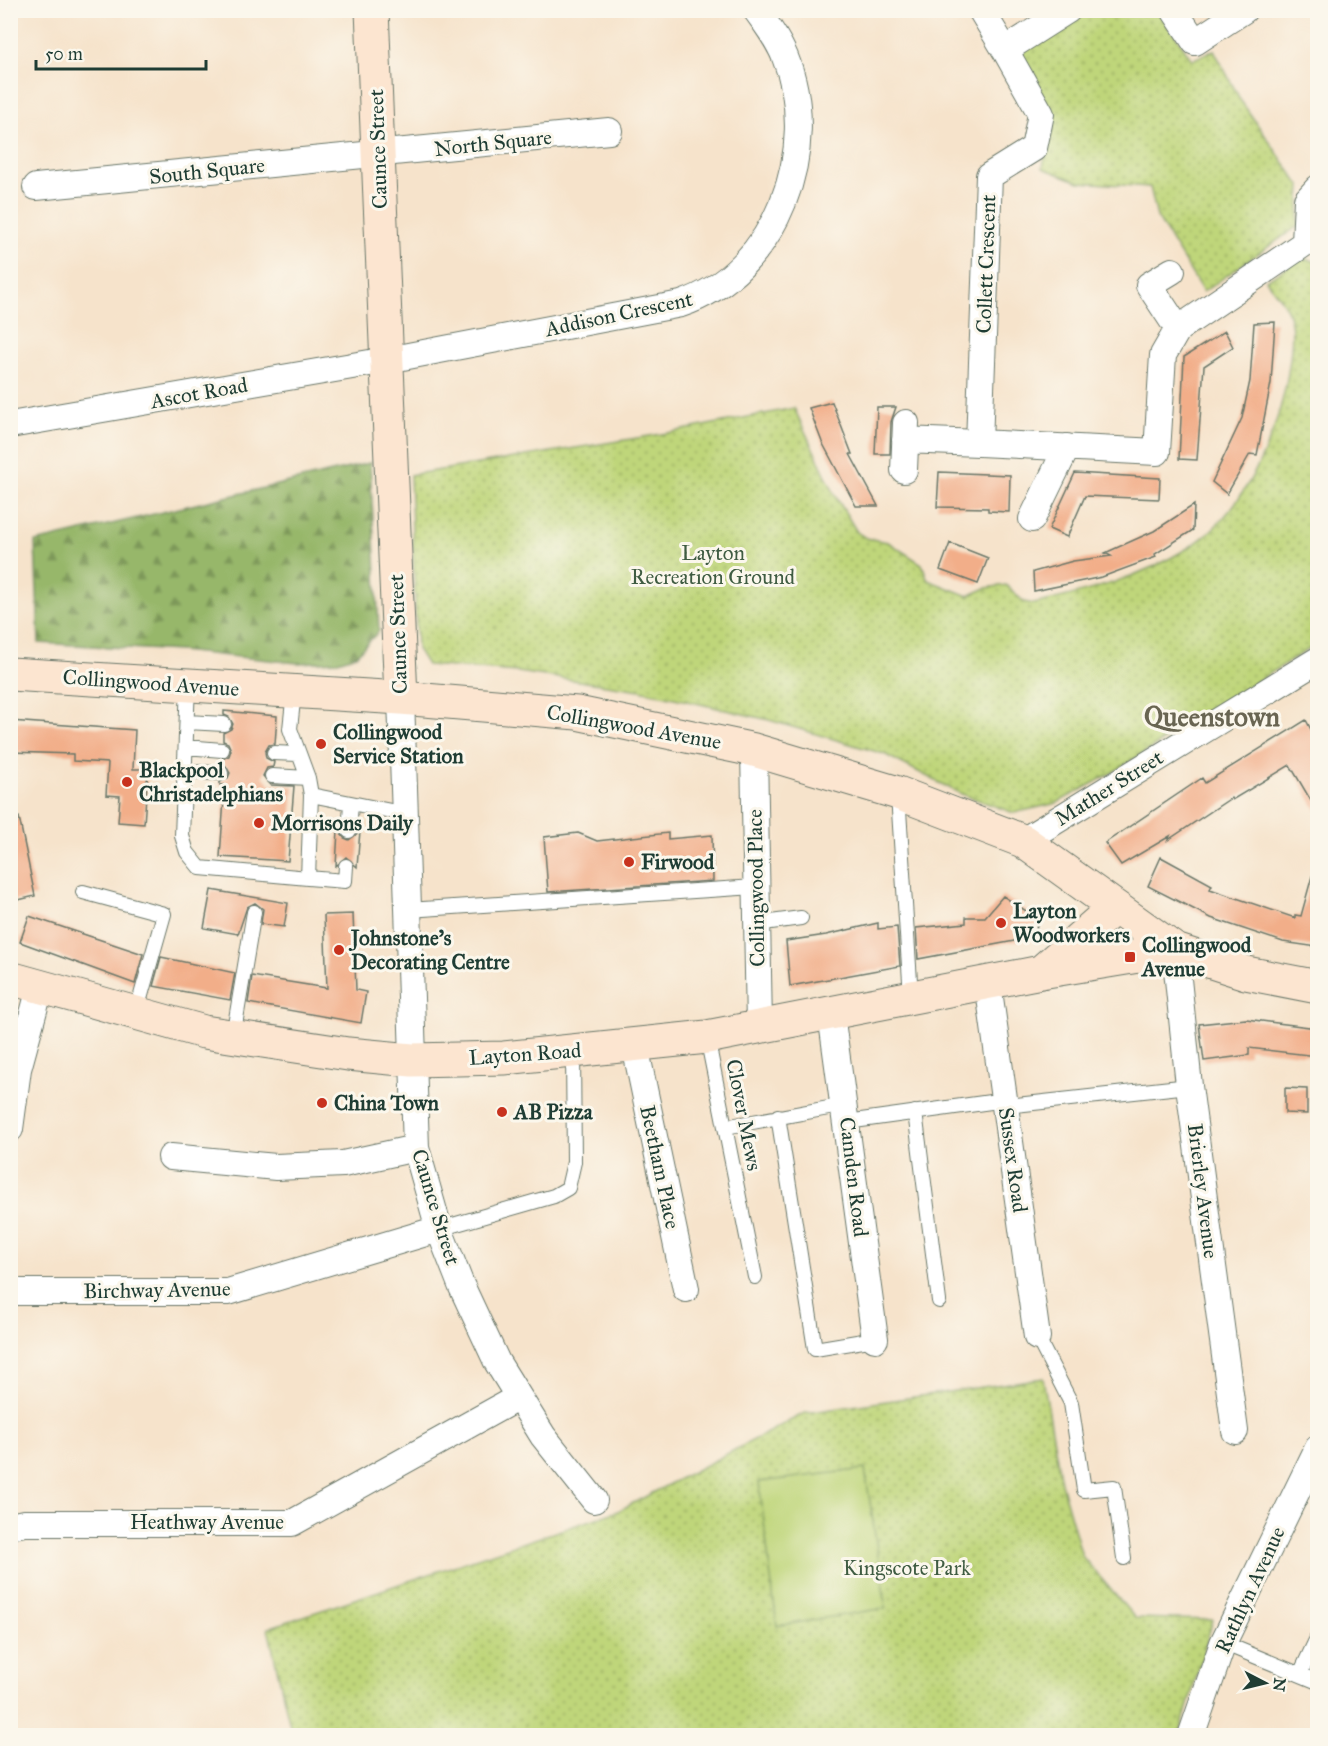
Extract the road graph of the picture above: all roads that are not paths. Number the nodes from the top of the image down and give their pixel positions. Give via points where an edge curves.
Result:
1 (372, 10) edge
2 (756, 10) edge
3 (981, 10) edge
4 (1068, 10) edge
5 (1174, 10) edge
6 (1244, 10) edge
7 (1005, 50) junction
8 (609, 131) dead end
9 (378, 154) junction
10 (36, 188) dead end
11 (1317, 188) edge
12 (1311, 244) edge
13 (1172, 271) dead end
14 (1178, 329) junction
15 (387, 360) junction
16 (10, 425) edge
17 (979, 443) junction
18 (1067, 447) junction
19 (904, 470) dead end
20 (1031, 519) dead end
21 (1315, 667) edge
22 (10, 674) edge
23 (188, 685) junction
24 (294, 692) junction
25 (401, 698) junction
26 (186, 722) junction
27 (224, 724) dead end
28 (276, 728) dead end
29 (290, 729) junction
30 (186, 747) junction
31 (222, 750) dead end
32 (754, 750) junction
33 (274, 753) dead end
34 (298, 754) junction
35 (184, 772) junction
36 (221, 774) dead end
37 (273, 776) dead end
38 (308, 778) junction
39 (898, 793) junction
40 (311, 795) junction
41 (351, 804) junction
42 (406, 814) junction
43 (349, 831) dead end
44 (1023, 841) junction
45 (346, 866) dead end
46 (308, 878) junction
47 (755, 886) junction
48 (83, 892) dead end
49 (1114, 908) junction
50 (408, 910) junction
51 (254, 912) dead end
52 (801, 918) dead end
53 (756, 924) junction
54 (1175, 950) junction
55 (1041, 972) junction
56 (25, 983) edge
57 (988, 983) junction
58 (1317, 987) edge
59 (911, 998) junction
60 (831, 1014) junction
61 (135, 1015) junction
62 (759, 1026) junction
63 (233, 1037) junction
64 (707, 1037) junction
65 (634, 1046) junction
66 (573, 1052) junction
67 (412, 1060) junction
68 (1189, 1086) junction
69 (1006, 1103) junction
70 (915, 1112) junction
71 (846, 1113) junction
72 (778, 1116) junction
73 (725, 1127) junction
74 (10, 1129) edge
75 (416, 1148) junction
76 (171, 1157) dead end
77 (439, 1229) junction
78 (755, 1277) dead end
79 (686, 1289) dead end
80 (10, 1292) edge
81 (939, 1301) dead end
82 (1037, 1337) joint
83 (875, 1339) joint
84 (517, 1398) junction
85 (1234, 1431) dead end
86 (1317, 1448) edge
87 (594, 1500) dead end
88 (10, 1526) edge
89 (1124, 1558) dead end
90 (1317, 1636) edge
91 (1223, 1643) junction
92 (1300, 1674) junction
93 (1317, 1682) edge
94 (1191, 1736) edge

1 - 9 street, Caunce Street
2 - 15 street, Addison Crescent via 785,56 794,85 798,140 794,169 775,221 761,245 725,282 704,296 681,304
3 - 7 street
4 - 7 street
5 - 6 street via 1195,42
7 - 17 street, Collett Crescent via 1041,114 1034,148 989,176
8 - 9 street, North Square
9 - 10 street, South Square
9 - 15 street, Caunce Street
11 - 12 street via 1308,200
12 - 14 street
13 - 14 street via 1149,285
14 - 18 street via 1163,355 1157,452
15 - 16 street, Ascot Road
15 - 25 street, Caunce Street
17 - 18 street
17 - 19 street via 906,431
18 - 20 street
21 - 44 street, Mather Street
22 - 23 street, Collingwood Avenue
23 - 24 street, Collingwood Avenue
23 - 26 lane
24 - 25 street, Collingwood Avenue
24 - 29 lane
25 - 32 street, Collingwood Avenue via 577,713
25 - 42 street, Caunce Street
26 - 27 lane
26 - 30 lane
28 - 29 lane
29 - 34 lane
30 - 31 lane
30 - 35 lane
32 - 39 street, Collingwood Avenue
32 - 47 street, Collingwood Place
33 - 34 lane
34 - 38 lane
35 - 36 lane
35 - 46 lane via 182,836 186,852 200,868
37 - 38 lane
38 - 40 lane
39 - 44 street, Collingwood Avenue
39 - 59 lane
40 - 41 lane
40 - 46 lane
41 - 42 lane
41 - 43 lane
42 - 50 street, Caunce Street
44 - 49 street, Collingwood Avenue
45 - 46 lane via 345,881
47 - 50 lane
47 - 53 street, Collingwood Place
48 - 61 lane via 164,914
49 - 54 street, Layton Road
49 - 55 street, Layton Road
50 - 67 street, Caunce Street
51 - 63 lane
52 - 53 lane
53 - 62 street, Collingwood Place
54 - 55 street, Layton Road
54 - 58 street, Layton Road via 1246,974
54 - 68 street, Brierley Avenue
55 - 57 street, Layton Road
56 - 61 street, Layton Road
56 - 74 street
57 - 59 street, Layton Road
57 - 69 street, Sussex Road
59 - 60 street, Layton Road
60 - 62 street, Layton Road
60 - 71 street, Camden Road
61 - 63 street, Layton Road
62 - 64 street, Layton Road
63 - 67 street, Layton Road
64 - 65 street, Layton Road
64 - 73 lane, Clover Mews
65 - 66 street, Layton Road
65 - 79 street, Beetham Place
66 - 67 street, Layton Road
66 - 77 lane via 574,1162 568,1188 554,1196
67 - 75 street, Caunce Street
68 - 69 lane
68 - 85 street, Brierley Avenue
69 - 70 lane
69 - 82 street, Sussex Road
70 - 71 lane
70 - 81 lane
71 - 72 lane
71 - 83 street, Camden Road
72 - 73 lane
72 - 83 lane via 815,1349
73 - 78 lane, Clover Mews
75 - 76 street via 343,1164 276,1167
75 - 77 street, Caunce Street
77 - 80 street, Birchway Avenue via 228,1292
77 - 84 street, Caunce Street via 480,1328
82 - 89 lane via 1071,1403 1084,1490 1114,1487
84 - 87 street, Caunce Street
84 - 88 street, Heathway Avenue via 292,1523
86 - 91 street, Rathlyn Avenue
90 - 92 lane
91 - 92 lane
91 - 94 street, Rathlyn Avenue
92 - 93 lane

